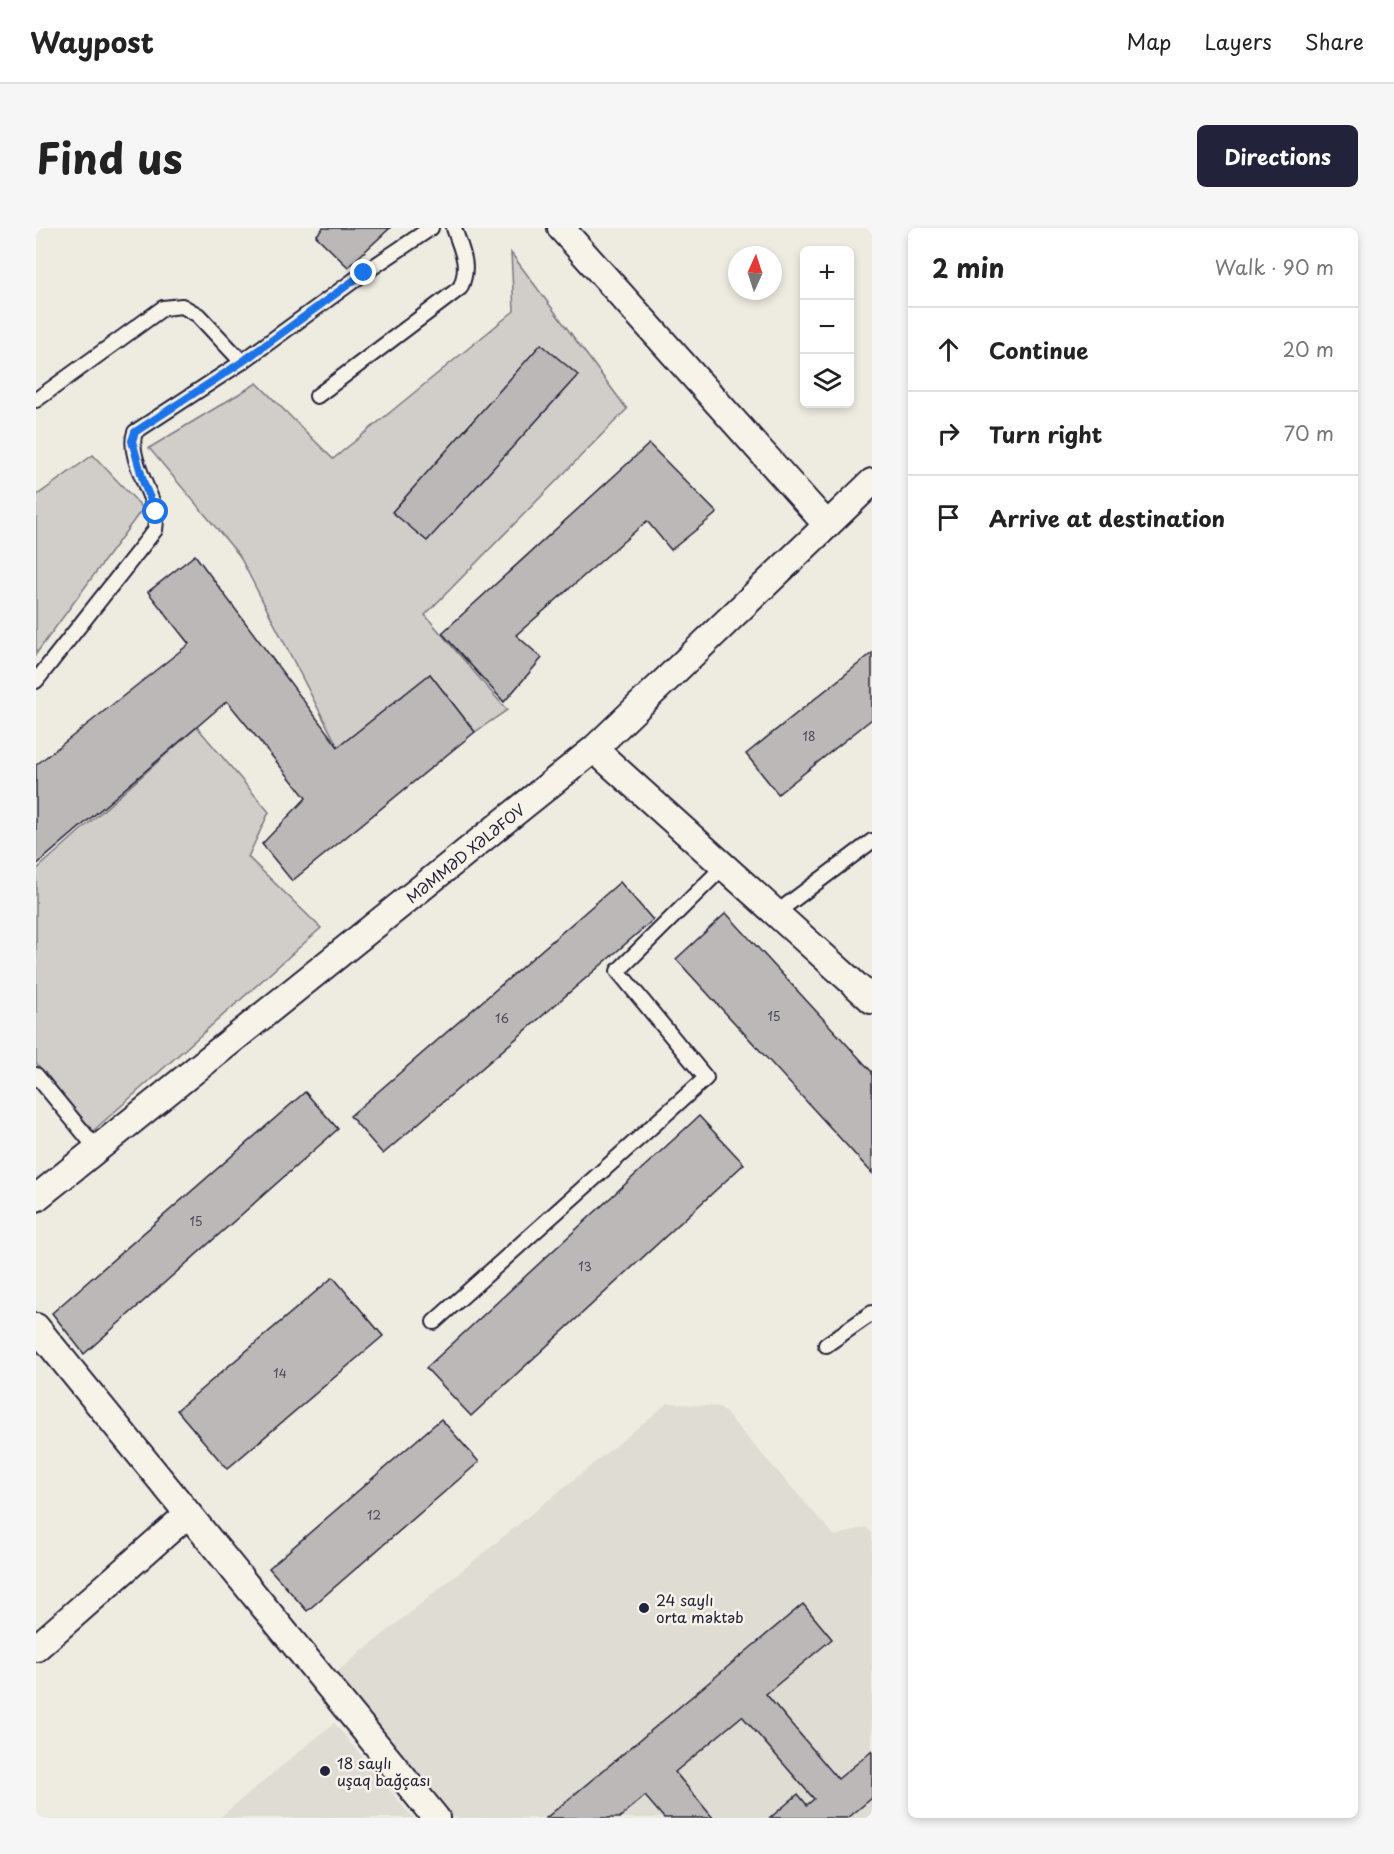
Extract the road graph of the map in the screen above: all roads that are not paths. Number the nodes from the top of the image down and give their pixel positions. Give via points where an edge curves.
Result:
1 (431, 228) edge
2 (454, 228) edge
3 (561, 228) edge
4 (242, 362) junction
5 (317, 396) dead end
6 (36, 400) edge
7 (872, 482) edge
8 (827, 525) junction
9 (36, 681) edge
10 (594, 749) junction
11 (872, 841) edge
12 (724, 866) junction
13 (776, 913) junction
14 (872, 1000) edge
15 (36, 1075) edge
16 (96, 1148) junction
17 (36, 1198) edge
18 (872, 1313) edge
19 (434, 1322) dead end
20 (36, 1327) edge
21 (826, 1345) dead end
22 (188, 1514) junction
23 (36, 1648) edge
24 (436, 1818) edge

1 - 4 lane
2 - 5 lane via 466,263 466,276 460,288
3 - 8 street
4 - 6 lane via 198,315 182,306 163,308
4 - 9 lane via 135,432 132,441 156,512 155,530
7 - 8 street, MƏMMƏD XƏLƏFOV
8 - 10 street, MƏMMƏD XƏLƏFOV
10 - 12 street
10 - 16 street, MƏMMƏD XƏLƏFOV
11 - 13 lane
12 - 13 street
12 - 19 lane via 618,971 706,1078
13 - 14 street
15 - 16 lane
16 - 17 street, MƏMMƏD XƏLƏFOV
18 - 21 lane
20 - 22 street
22 - 23 street
22 - 24 street

